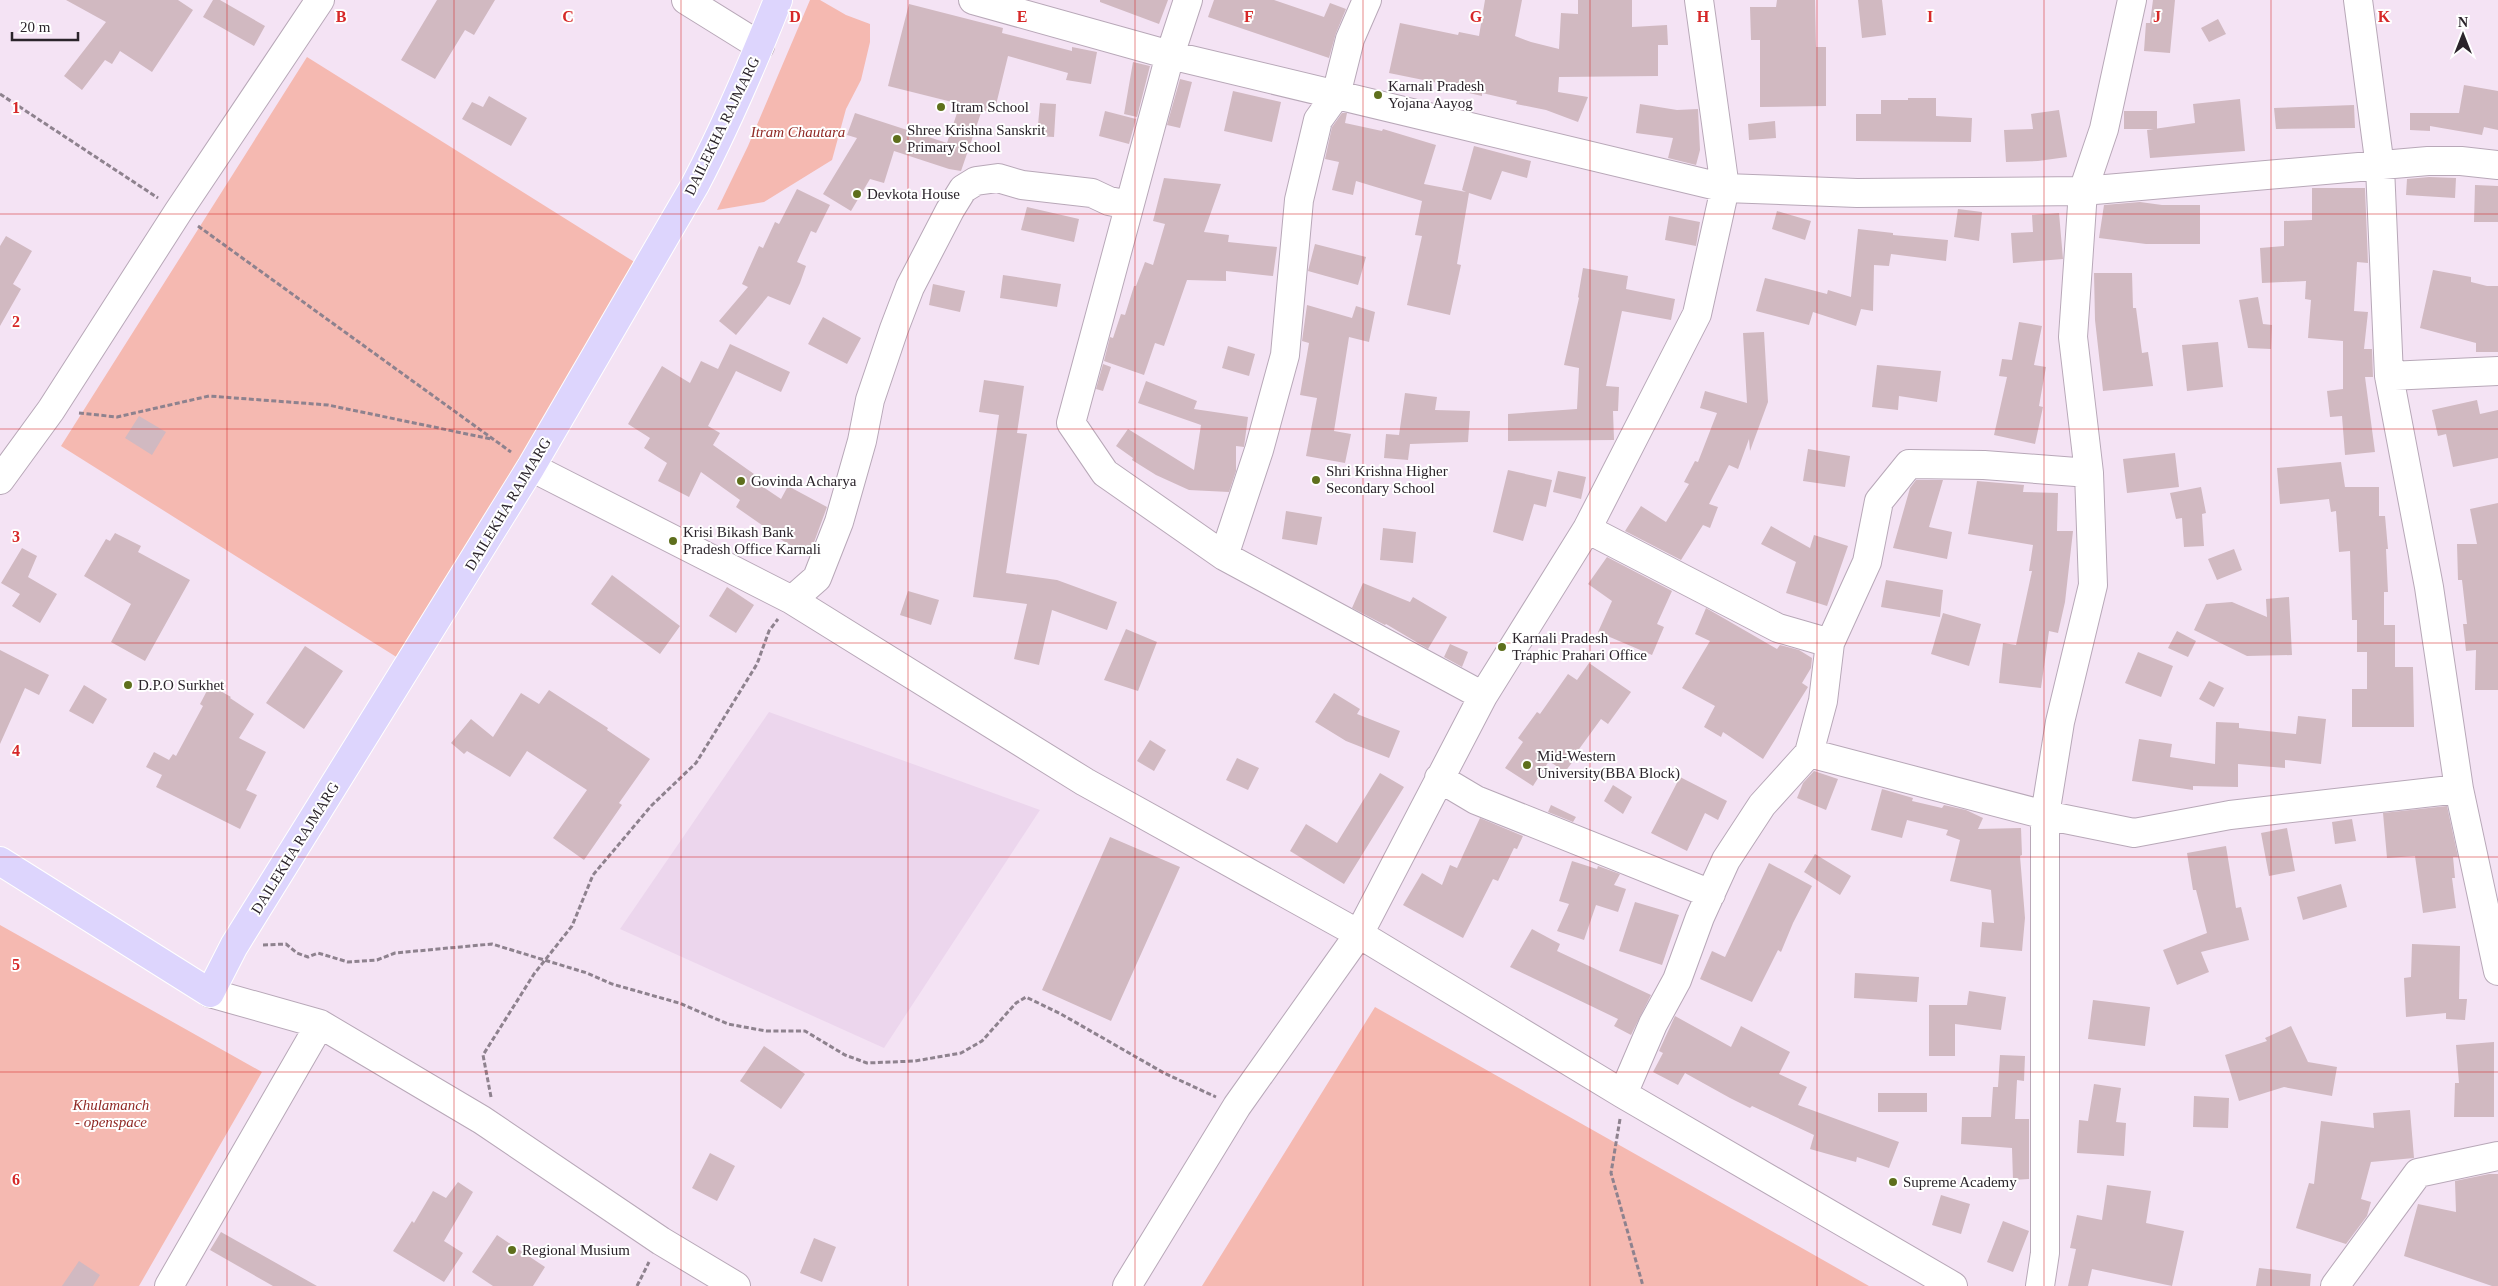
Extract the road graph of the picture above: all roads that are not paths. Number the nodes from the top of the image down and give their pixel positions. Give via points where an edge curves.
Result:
1 (320, 0) edge
2 (686, 0) edge
3 (778, 0) edge
4 (973, 0) edge
5 (1188, 0) edge
6 (1367, 0) edge
7 (1699, 0) edge
8 (2132, 0) edge
9 (2358, 0) edge
10 (760, 46) junction
11 (1170, 55) junction
12 (1336, 94) junction
13 (2498, 165) edge
14 (2380, 166) junction
15 (1725, 188) junction
16 (2083, 191) junction
17 (1129, 205) junction
18 (2498, 371) edge
19 (2389, 376) junction
20 (531, 467) junction
21 (2089, 473) junction
22 (0, 480) edge
23 (1587, 529) junction
24 (1224, 556) junction
25 (792, 600) junction
26 (1830, 643) junction
27 (1483, 696) junction
28 (1809, 753) junction
29 (1440, 778) junction
30 (2459, 789) junction
31 (2044, 815) junction
32 (0, 861) edge
33 (1711, 894) junction
34 (1359, 934) junction
35 (2498, 971) edge
36 (210, 993) junction
37 (320, 1024) junction
38 (1623, 1094) junction
39 (2498, 1156) edge
40 (168, 1286) edge
41 (736, 1286) edge
42 (1128, 1286) edge
43 (1953, 1286) edge
44 (2040, 1286) edge
45 (2335, 1286) edge

1 - 22 street via 51,410
2 - 10 street
3 - 10 main road, DAILEKHA RAJMARG
4 - 11 street
5 - 11 street
6 - 12 street via 1350,39
7 - 15 street
8 - 16 street via 2104,130
9 - 14 street
10 - 20 main road, DAILEKHA RAJMARG via 695,185
11 - 12 street
11 - 17 street
12 - 15 street
12 - 24 street via 1318,120 1299,200 1285,355 1259,450
13 - 14 street via 2428,161
14 - 16 street
14 - 19 street
15 - 16 street via 1858,193
15 - 23 street via 1697,314
16 - 21 street via 2073,337
17 - 24 street via 1071,423 1105,473
17 - 25 street via 1092,193 998,178 976,181 964,189 910,287 894,329 870,400 839,522 817,578
18 - 19 street
19 - 30 street via 2430,587
20 - 25 street
20 - 36 main road, DAILEKHA RAJMARG via 234,946
21 - 26 street via 1984,465 1909,464 1878,501 1866,562
21 - 31 street via 2093,585 2060,722
23 - 26 street via 1778,628
23 - 27 street
24 - 27 street
25 - 34 street via 1085,782
26 - 28 street via 1823,701
27 - 29 street
28 - 31 street
28 - 33 street via 1762,805 1726,860
29 - 33 street via 1476,800
29 - 34 street
30 - 31 street via 2230,815 2134,833
30 - 35 street
31 - 44 street via 2045,1253
32 - 36 main road
33 - 38 street via 1676,980
34 - 38 street
34 - 42 street via 1238,1106
36 - 37 street
37 - 40 street
37 - 41 street via 482,1120 661,1240
38 - 43 street
39 - 45 street via 2418,1173

